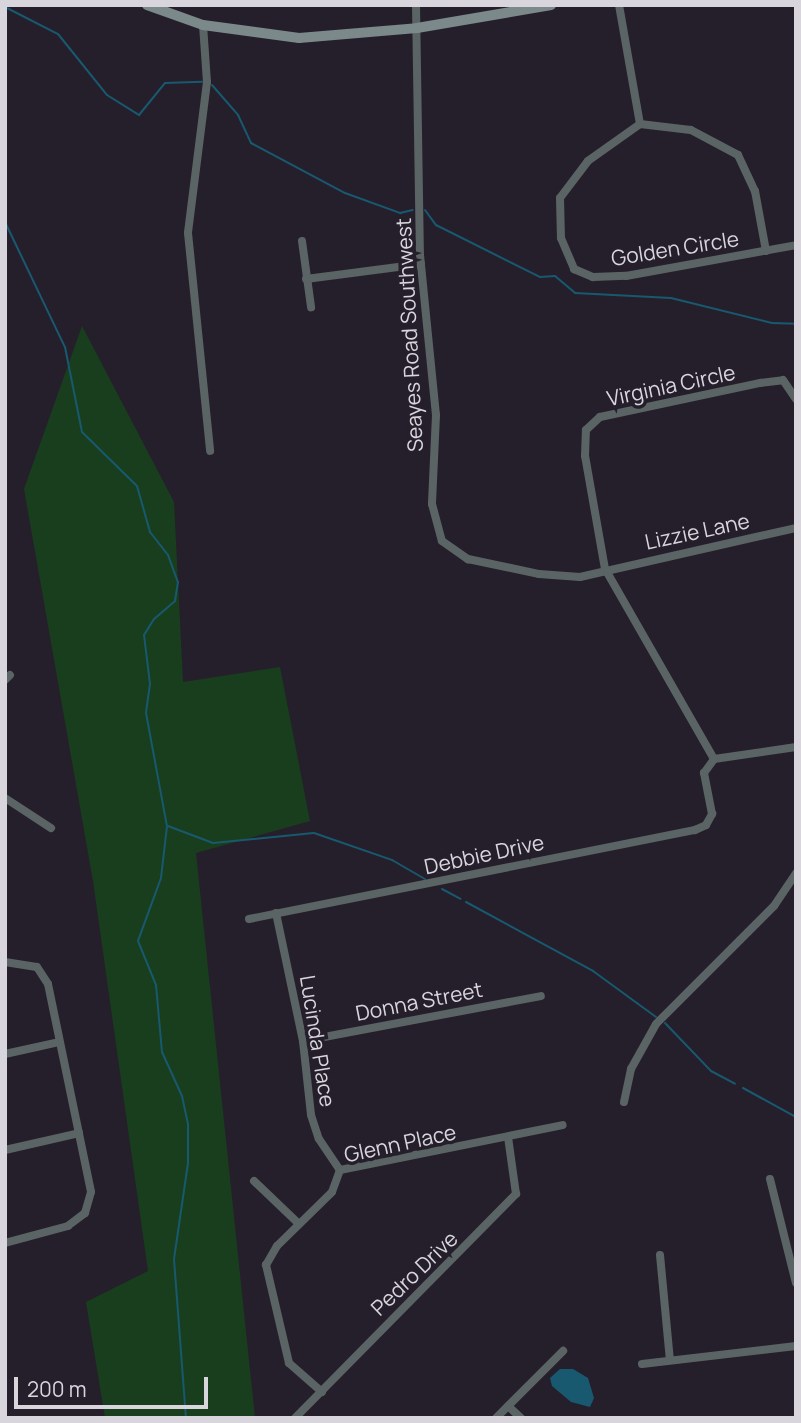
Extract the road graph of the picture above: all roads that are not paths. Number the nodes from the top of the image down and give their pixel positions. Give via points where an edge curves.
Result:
1 (148, 5) edge
2 (416, 5) edge
3 (551, 5) edge
4 (619, 5) edge
5 (203, 25) junction
6 (417, 28) junction
7 (640, 124) junction
8 (302, 241) dead end
9 (796, 245) edge
10 (766, 251) junction
11 (421, 264) junction
12 (306, 279) junction
13 (310, 307) dead end
14 (796, 399) edge
15 (210, 451) dead end
16 (796, 528) edge
17 (605, 569) junction
18 (796, 747) edge
19 (714, 759) junction
20 (5, 798) edge
21 (51, 828) dead end
22 (795, 878) edge
23 (276, 913) junction
24 (249, 919) dead end
25 (5, 962) edge
26 (541, 996) dead end
27 (303, 1041) junction
28 (59, 1042) junction
29 (5, 1054) edge
30 (624, 1102) dead end
31 (563, 1125) dead end
32 (79, 1133) junction
33 (508, 1137) junction
34 (5, 1150) edge
35 (340, 1170) junction
36 (770, 1179) dead end
37 (254, 1181) dead end
38 (298, 1223) junction
39 (5, 1243) edge
40 (660, 1255) dead end
41 (796, 1283) edge
42 (796, 1346) edge
43 (563, 1351) dead end
44 (670, 1360) junction
45 (642, 1364) dead end
46 (322, 1392) junction
47 (508, 1406) junction
48 (295, 1418) edge
49 (496, 1418) edge
50 (521, 1418) edge

1 - 5 street
2 - 6 street, Seayes Road Southwest
3 - 6 street
4 - 7 street
5 - 6 street via 299,38
5 - 15 street via 207,82 188,233
6 - 11 street, Seayes Road Southwest
7 - 10 street via 691,130 738,155 755,191
7 - 10 street, Golden Circle via 588,162 560,198 561,238 573,268 586,275 612,278
8 - 12 street
9 - 10 street, Golden Circle
11 - 12 street
11 - 17 street, Seayes Road Southwest via 436,415 432,504 442,541 468,559 539,574 580,577
12 - 13 street
14 - 17 street, Virginia Circle via 783,380 600,417 589,424 585,456
16 - 17 street, Lizzie Lane
17 - 19 street
18 - 19 street
19 - 23 street, Debbie Drive via 704,773 712,808 710,821 695,830
20 - 21 street
22 - 30 street via 774,906 656,1024 632,1069
23 - 24 street, Debbie Drive
23 - 27 street, Lucinda Place
25 - 28 street via 22,961 44,977
26 - 27 street, Donna Street
27 - 35 street, Lucinda Place via 311,1115 319,1139
28 - 29 street
28 - 32 street
31 - 33 street, Glenn Place
32 - 34 street
32 - 39 street via 91,1192 85,1213 68,1226
33 - 35 street, Glenn Place
33 - 46 street, Pedro Drive via 516,1194
35 - 38 street, Glenn Place via 332,1192
36 - 41 street
37 - 38 street
38 - 46 street, Glenn Place via 269,1257 267,1276 289,1363
40 - 44 street
42 - 44 street
43 - 47 street
44 - 45 street
46 - 48 street, Pedro Drive
47 - 49 street
47 - 50 street

